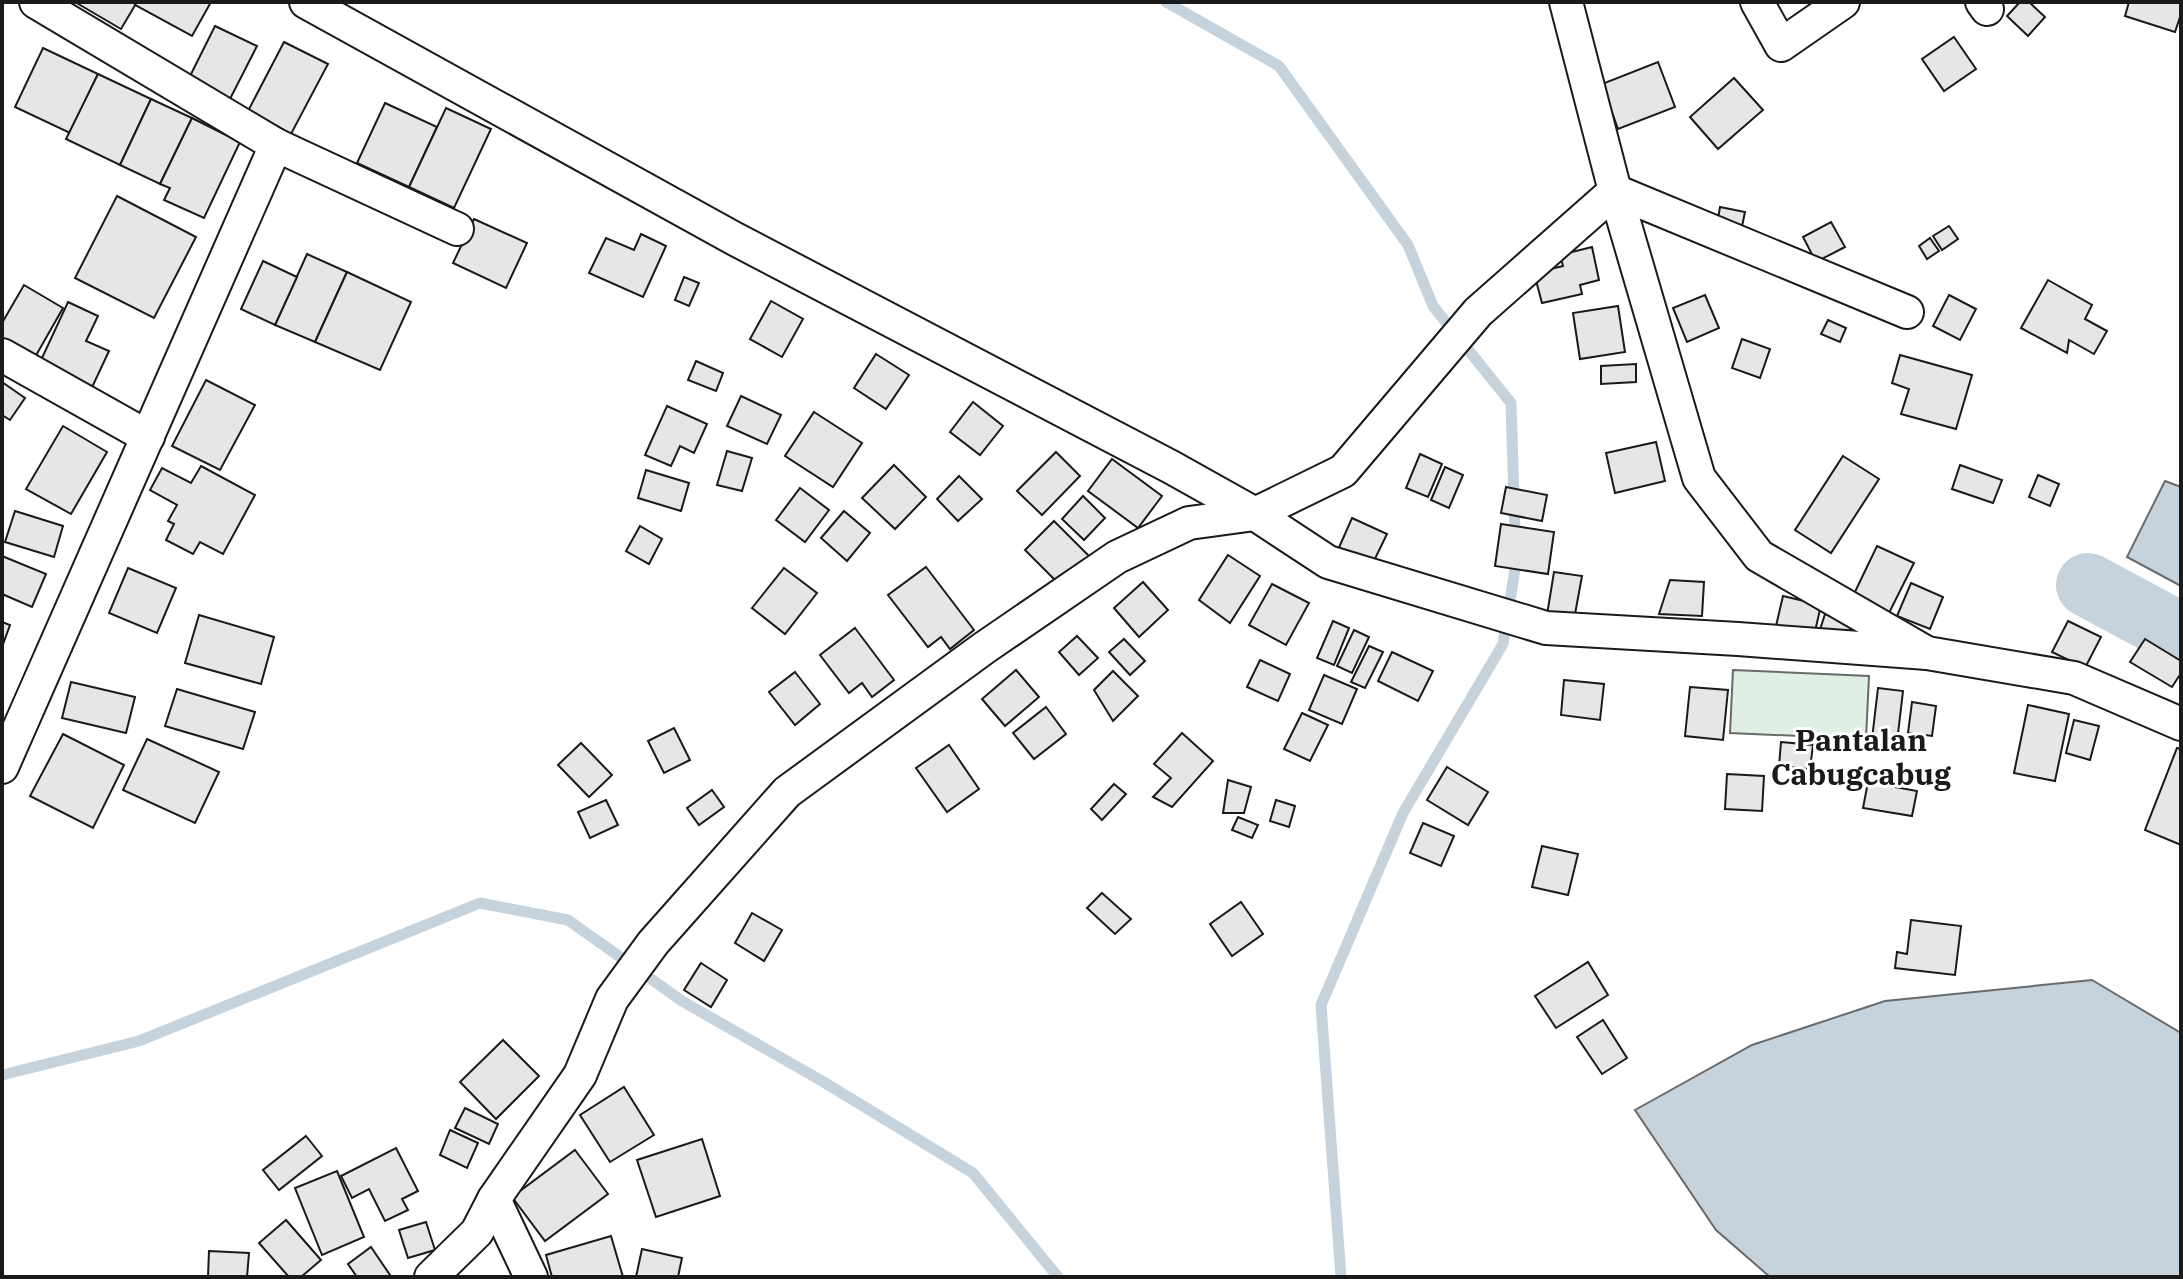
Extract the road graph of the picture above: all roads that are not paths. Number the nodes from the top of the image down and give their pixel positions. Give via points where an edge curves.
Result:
1 (36, 2) edge
2 (306, 2) edge
3 (1566, 2) edge
4 (1757, 2) edge
5 (1843, 2) edge
6 (276, 145) junction
7 (1615, 191) junction
8 (457, 229) dead end
9 (1907, 312) dead end
10 (2, 355) edge
11 (148, 437) junction
12 (1255, 514) junction
13 (1927, 653) junction
14 (2181, 724) edge
15 (2, 767) edge
16 (494, 1199) junction
17 (431, 1277) edge
18 (531, 1277) edge

1 - 6 street
2 - 12 street via 735,239
3 - 7 street
4 - 5 street via 1781,45
6 - 8 street
6 - 11 street
7 - 9 street
7 - 12 street via 1478,312 1343,471
7 - 13 street via 1699,478 1759,556
10 - 11 street
11 - 15 street
12 - 13 street via 1328,562 1546,628
12 - 16 street via 1189,523 1117,557 787,792 653,943 612,999 580,1075
13 - 14 street via 2074,678
16 - 17 street via 477,1232
16 - 18 street

